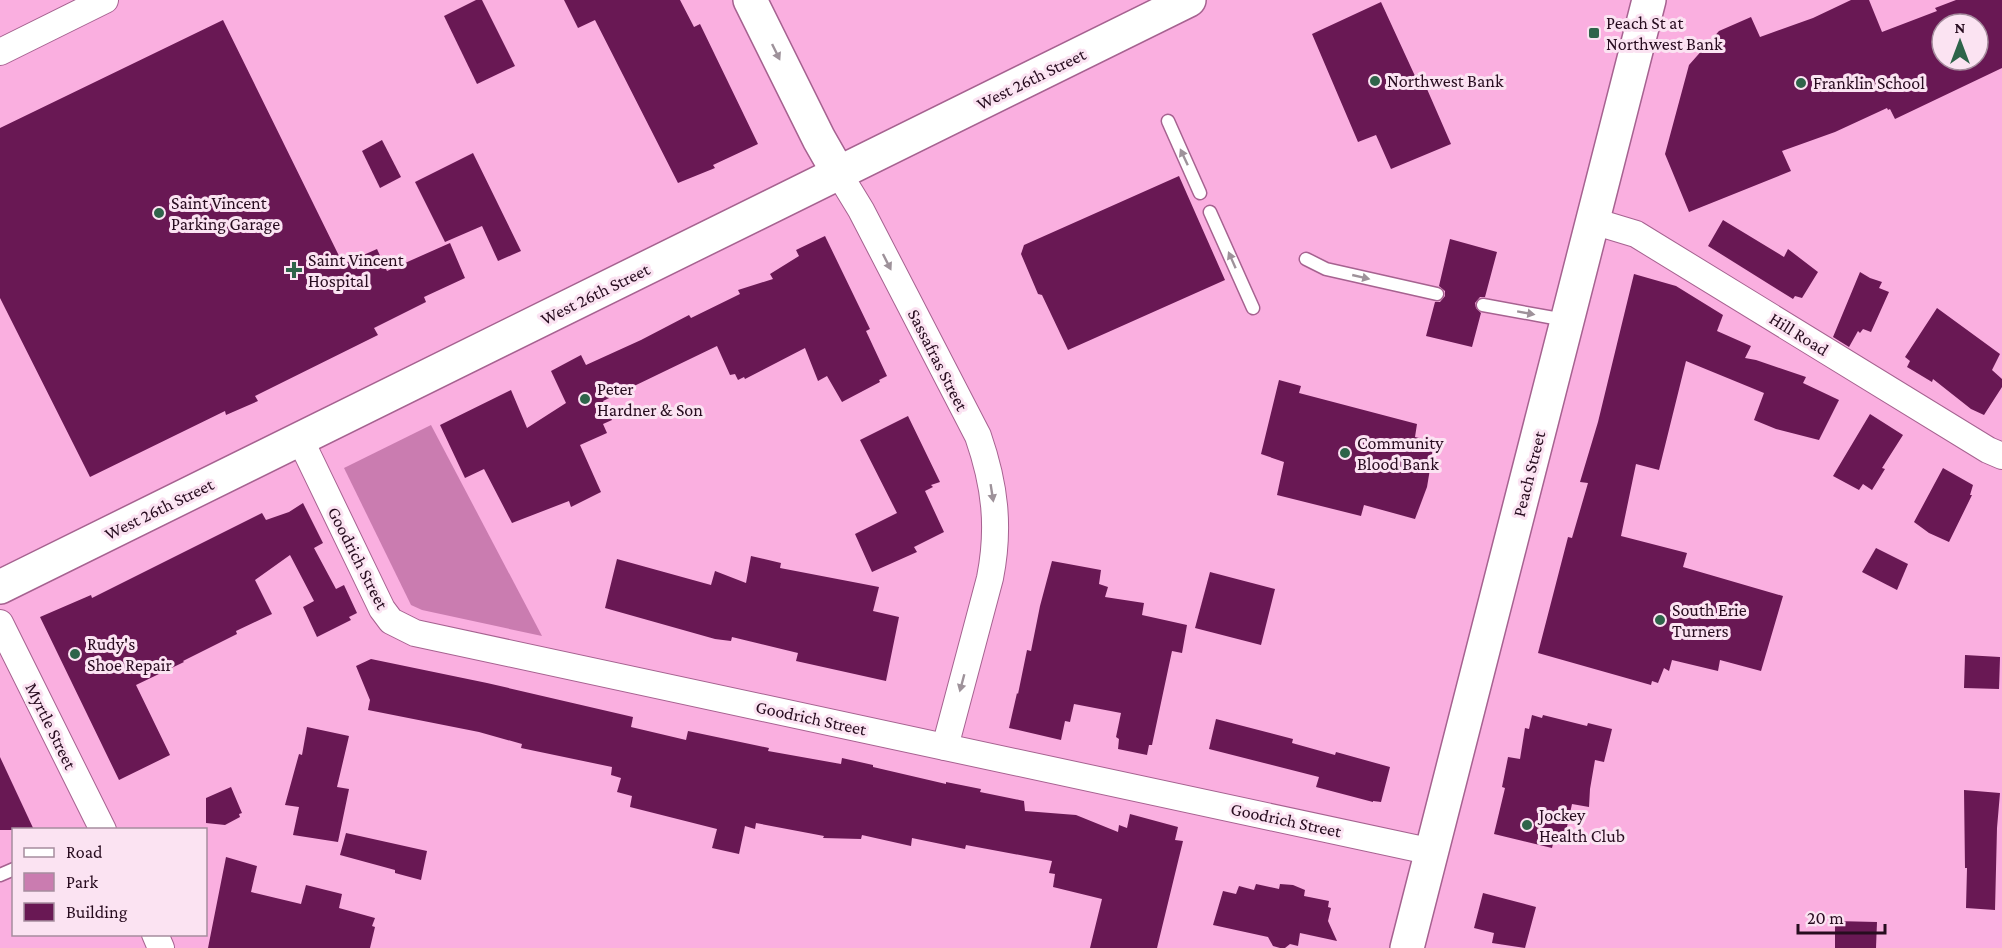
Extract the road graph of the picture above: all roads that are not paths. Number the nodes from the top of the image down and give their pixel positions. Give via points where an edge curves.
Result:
1 (105, 0) edge
2 (750, 0) edge
3 (1189, 0) edge
4 (1649, 0) edge
5 (0, 52) edge
6 (1167, 121) dead end
7 (838, 174) junction
8 (1200, 193) dead end
9 (1210, 212) dead end
10 (1593, 221) junction
11 (1306, 259) dead end
12 (1437, 294) dead end
13 (1483, 305) dead end
14 (1253, 308) dead end
15 (1568, 321) junction
16 (300, 439) junction
17 (2002, 456) edge
18 (0, 587) edge
19 (0, 623) edge
20 (945, 747) junction
21 (99, 828) edge
22 (1433, 852) junction
23 (1407, 948) edge

1 - 5 street
2 -> 7 main road, Sassafras Street
3 - 7 main road, West 26th Street
4 - 10 main road, Peach Street
8 -> 6 lane
7 - 16 main road, West 26th Street
7 -> 20 street, Sassafras Street via 861,210 978,436 993,493 995,552
14 -> 9 lane
10 - 15 main road, Peach Street
10 - 17 street, Hill Road via 1636,234
11 -> 12 lane via 1326,269
13 -> 15 lane
15 - 22 main road, Peach Street
16 - 18 main road, West 26th Street
16 - 20 street, Goodrich Street via 382,609 402,628
19 - 21 street, Myrtle Street
20 - 22 street, Goodrich Street
22 - 23 main road, Peach Street

